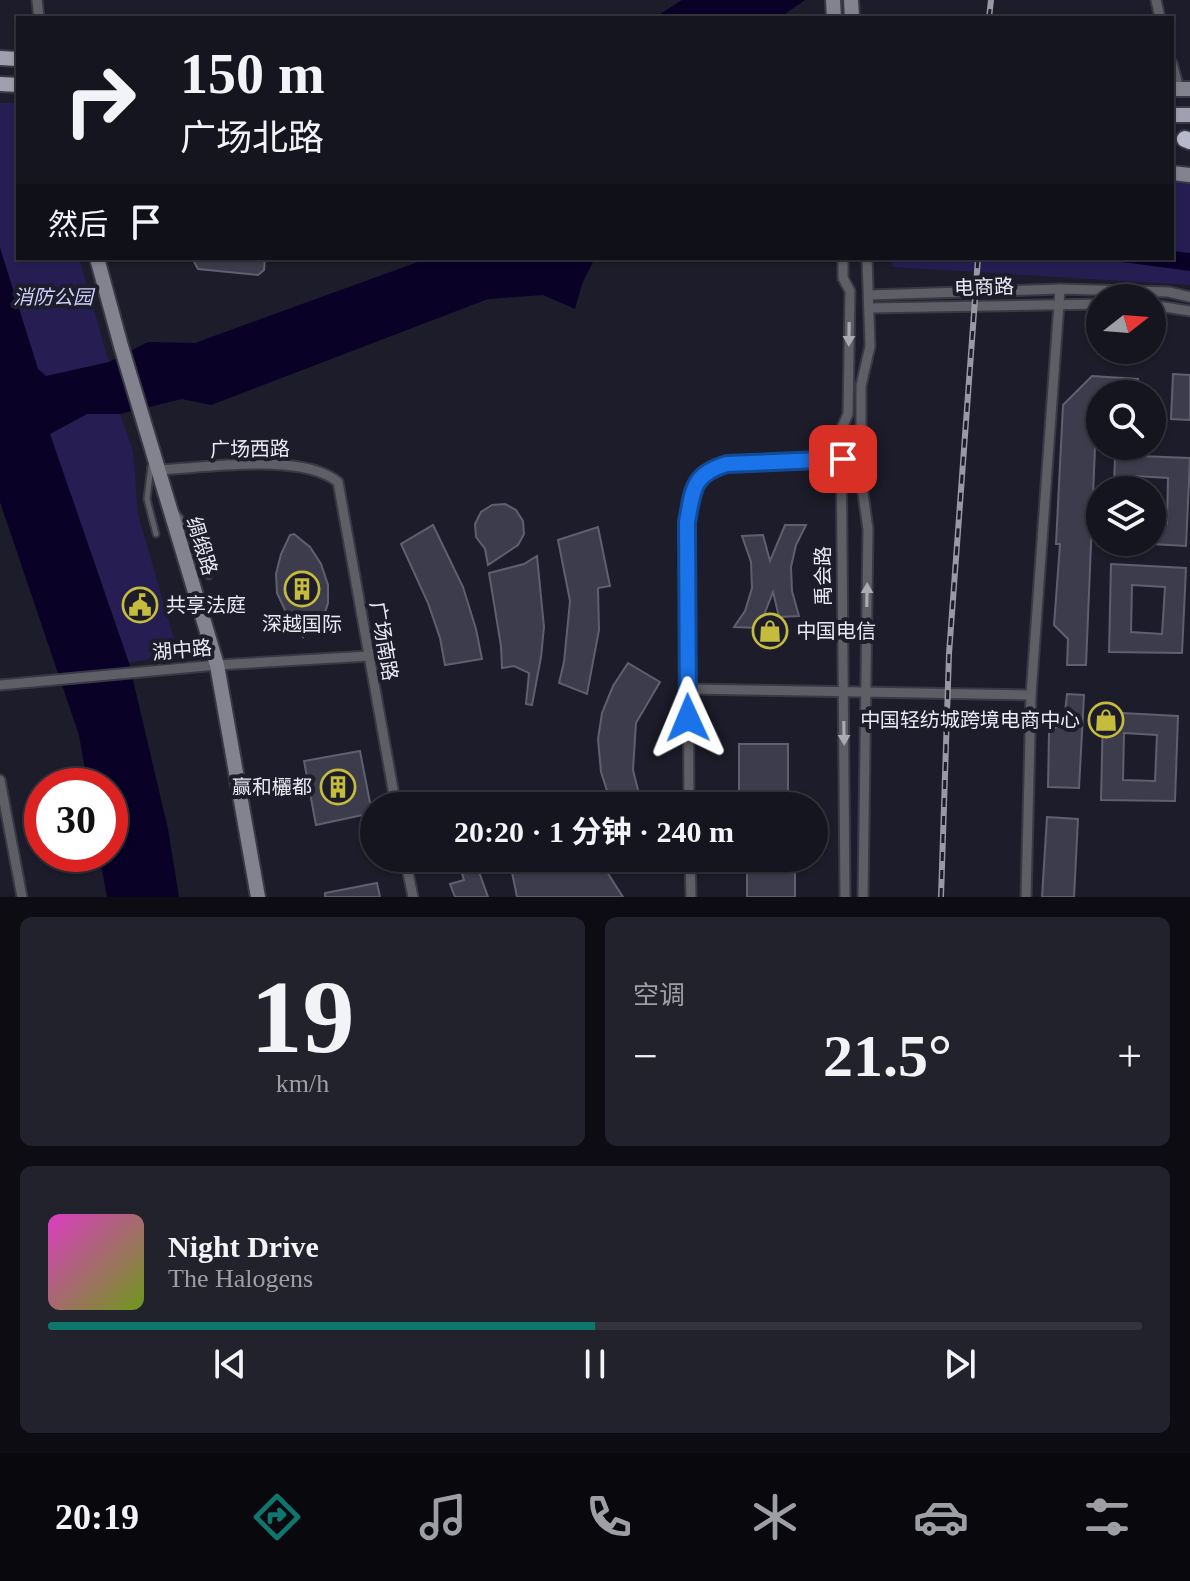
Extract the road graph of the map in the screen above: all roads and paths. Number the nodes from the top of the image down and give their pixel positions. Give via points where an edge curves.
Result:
1 (1174, 70) edge
2 (1180, 89) edge
3 (98, 260) edge
4 (843, 260) edge
5 (867, 260) edge
6 (1060, 289) junction
7 (869, 295) junction
8 (1190, 297) edge
9 (1058, 303) junction
10 (1086, 304) edge
11 (1166, 307) edge
12 (869, 308) junction
13 (1190, 311) edge
14 (153, 453) junction
15 (843, 459) junction
16 (158, 470) junction
17 (338, 482) joint
18 (168, 503) junction
19 (156, 534) dead end
20 (209, 576) dead end
21 (369, 656) junction
22 (217, 665) junction
23 (0, 685) edge
24 (687, 689) junction
25 (843, 691) junction
26 (866, 693) junction
27 (1031, 695) junction
28 (0, 780) edge
29 (393, 792) edge
30 (689, 792) edge
31 (408, 872) edge
32 (690, 872) edge
33 (22, 897) edge
34 (258, 897) edge
35 (413, 897) edge
36 (691, 897) edge
37 (845, 897) edge
38 (863, 897) edge
39 (1026, 897) edge

1 - 2 street
3 - 14 street, 绸缎路
4 -> 15 street, 禹会路 via 850,291
5 - 7 street
6 - 7 street, 电商路
6 - 8 street, 电商路
6 - 9 street
7 - 12 street
9 - 10 street, 电商路
9 - 12 street, 电商路
9 - 27 street
11 - 13 street
26 -> 12 street via 868,529 861,480 861,386 870,346
14 - 16 street, 绸缎路
14 - 19 lane via 147,499
15 - 24 street via 727,464 699,477 687,522
15 - 25 street, 禹会路
16 - 17 street, 广场西路 via 277,464 327,473
16 - 18 street, 绸缎路
17 - 21 street, 广场南路
18 - 20 lane via 197,539
18 - 22 street, 绸缎路
21 - 22 street, 湖中路
21 - 29 street, 广场南路
22 - 23 street, 湖中路
22 - 34 street, 绸缎路
24 - 25 street
24 - 30 street
25 - 26 street
25 -> 37 street, 禹会路
26 - 27 street
26 - 38 street
27 - 39 street
28 - 33 street
31 - 35 street
32 - 36 street

